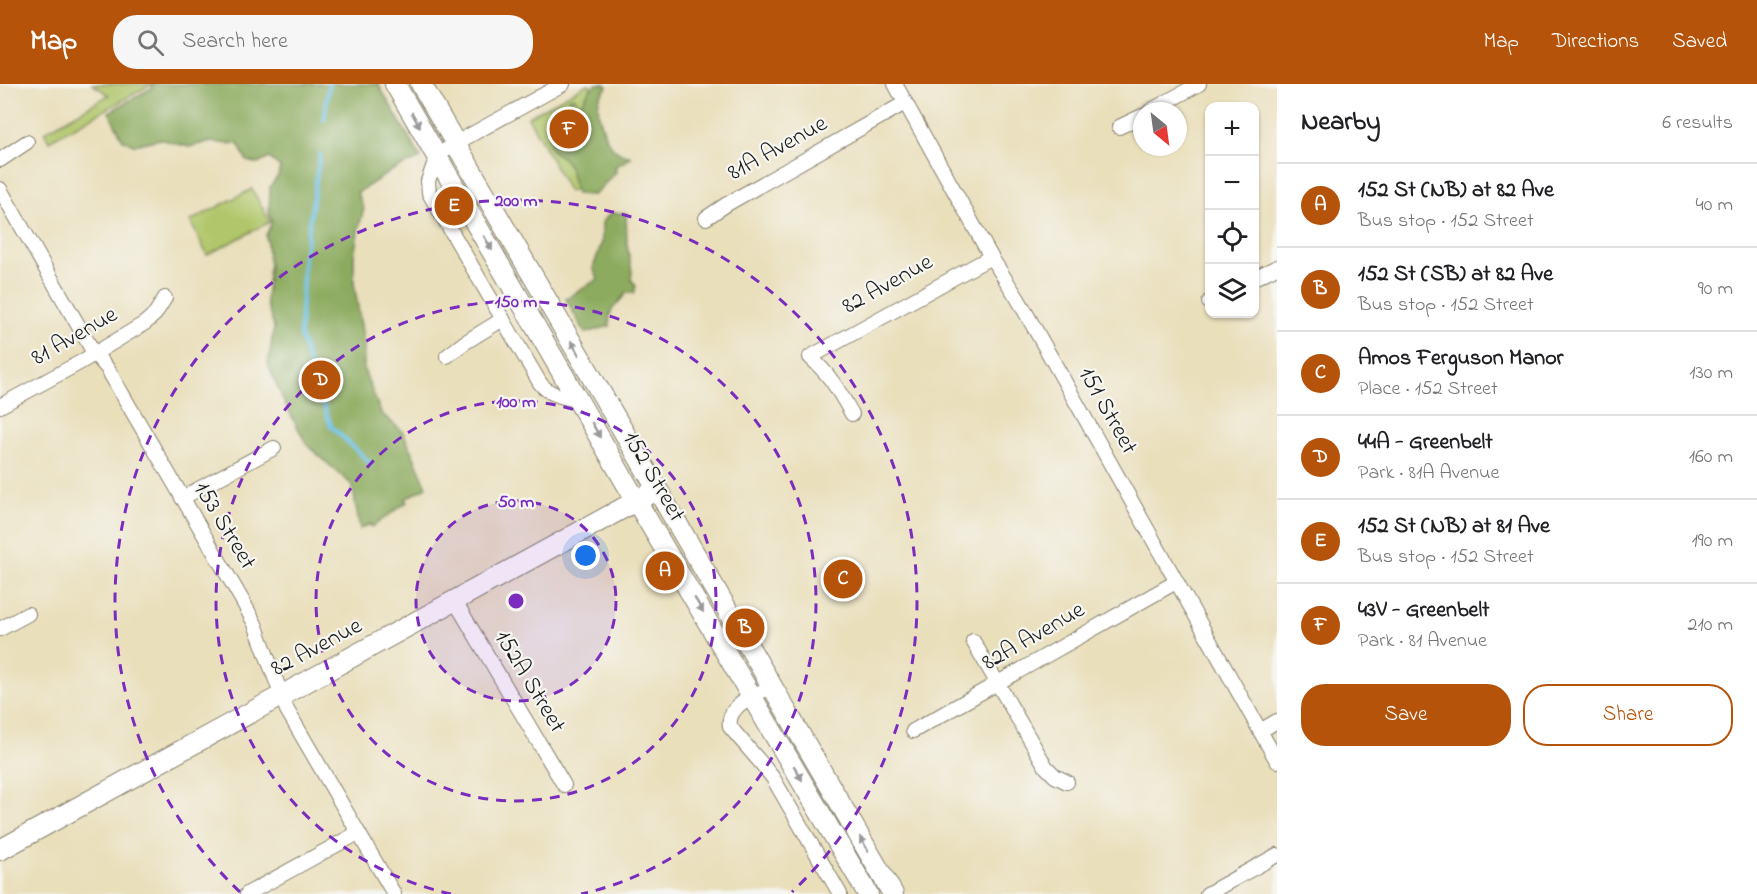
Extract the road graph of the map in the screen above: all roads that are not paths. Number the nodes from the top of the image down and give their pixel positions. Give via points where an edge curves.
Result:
1 (395, 84) edge
2 (421, 84) edge
3 (563, 84) edge
4 (895, 84) edge
5 (1199, 84) edge
6 (1166, 102) edge
7 (905, 103) junction
8 (1133, 120) edge
9 (1119, 127) dead end
10 (27, 142) dead end
11 (456, 143) junction
12 (437, 156) junction
13 (0, 160) edge
14 (0, 189) edge
15 (706, 218) dead end
16 (991, 257) junction
17 (1277, 267) edge
18 (1259, 276) edge
19 (165, 298) dead end
20 (503, 320) junction
21 (94, 353) junction
22 (447, 356) dead end
23 (580, 401) junction
24 (0, 406) edge
25 (852, 414) dead end
26 (274, 448) dead end
27 (657, 489) junction
28 (182, 498) junction
29 (636, 501) junction
30 (1176, 582) junction
31 (455, 600) junction
32 (28, 614) dead end
33 (0, 629) edge
34 (974, 641) dead end
35 (998, 683) junction
36 (772, 686) junction
37 (282, 696) junction
38 (753, 697) junction
39 (1277, 722) edge
40 (913, 731) dead end
41 (1260, 731) junction
42 (1277, 761) edge
43 (1067, 782) dead end
44 (564, 785) dead end
45 (358, 833) junction
46 (0, 850) edge
47 (1277, 855) edge
48 (247, 894) edge
49 (394, 894) edge
50 (840, 894) edge
51 (868, 894) edge
52 (893, 894) edge
53 (1207, 894) edge

1 -> 12 main road, 152 Street
2 - 11 main road, 152 Street
3 - 11 street
4 - 7 street, 151 Street
5 - 6 street
7 - 15 street, 81A Avenue
7 - 16 street, 151 Street
8 - 9 street
10 - 13 street
11 - 12 street
27 -> 11 main road, 152 Street
12 - 20 street via 428,181 429,193
12 -> 23 main road, 152 Street
14 - 21 street, 153 Street
16 - 25 street, 82 Avenue via 810,357 833,381
16 - 30 street, 151 Street
17 - 18 street
19 - 21 street, 81 Avenue via 145,323
20 - 22 street
20 - 23 street via 544,388
21 - 24 street, 81 Avenue
21 - 28 street, 153 Street via 107,368
23 -> 29 main road, 152 Street
26 - 28 street
27 - 29 main road, 82 Avenue
27 - 36 main road, 152 Street
28 - 37 street, 153 Street via 249,613
29 - 31 main road, 82 Avenue
29 -> 38 main road, 152 Street
30 - 35 street, 82A Avenue
30 - 41 street, 151 Street
31 - 37 main road, 82 Avenue
31 - 44 street, 152A Street
32 - 33 street
34 - 35 street
35 - 40 street, 82A Avenue
35 - 43 street via 1046,767
36 - 38 street
52 -> 36 main road, 152 Street
37 - 45 street, 153 Street
37 - 46 main road, 82 Avenue
38 - 50 street via 732,712 730,727 773,778
38 -> 51 main road, 152 Street
39 - 41 street
41 - 42 street, 151 Street
45 - 48 street
45 - 49 street, 153 Street
47 - 53 street

